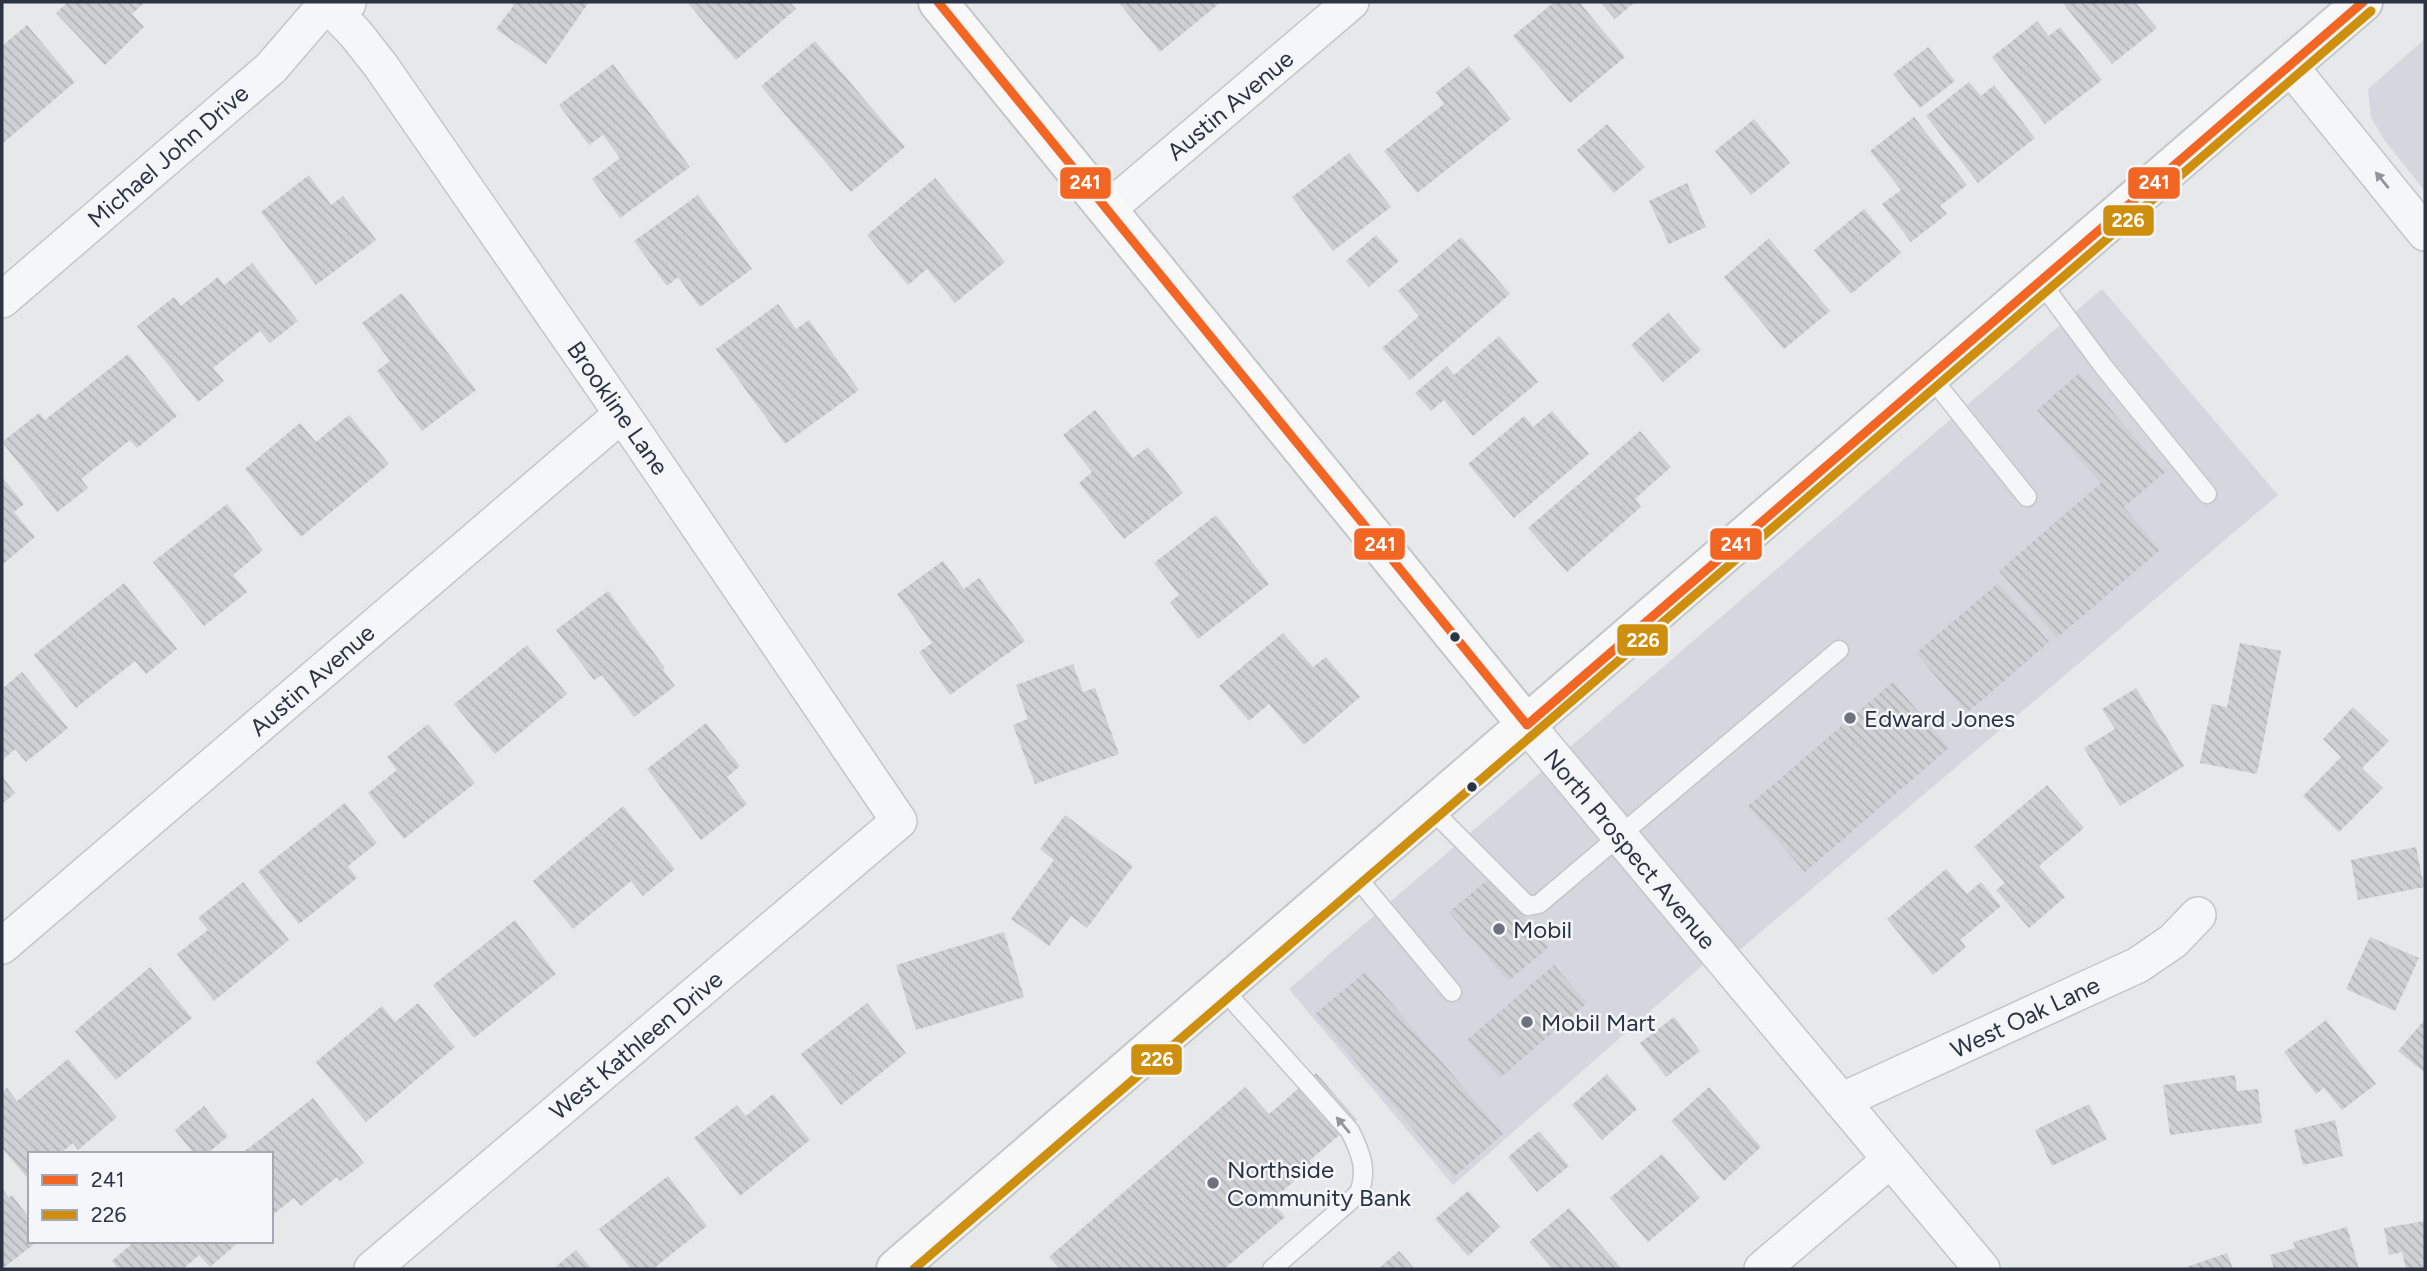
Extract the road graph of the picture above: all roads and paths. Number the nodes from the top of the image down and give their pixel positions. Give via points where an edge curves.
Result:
1 (335, 2) edge
2 (938, 2) edge
3 (1351, 2) edge
4 (2363, 2) edge
5 (2289, 65) junction
6 (1108, 209) junction
7 (2425, 233) edge
8 (2040, 281) junction
9 (2, 300) edge
10 (1930, 376) junction
11 (622, 414) junction
12 (2207, 494) dead end
13 (2027, 496) dead end
14 (1839, 650) dead end
15 (1527, 725) junction
16 (1430, 808) junction
17 (900, 821) joint
18 (1620, 837) junction
19 (1354, 874) junction
20 (2198, 915) dead end
21 (2, 946) edge
22 (1222, 988) junction
23 (1452, 992) dead end
24 (1841, 1101) junction
25 (1890, 1160) junction
26 (372, 1269) edge
27 (896, 1269) edge
28 (1272, 1269) edge
29 (1762, 1269) edge
30 (1982, 1269) edge

1 - 9 street, Michael John Drive via 271,68
1 - 11 street, Brookline Lane
2 - 6 main road, North Prospect Avenue
3 - 6 street, Austin Avenue
4 - 5 main road
7 -> 5 street
5 - 8 main road
6 - 15 main road, North Prospect Avenue
8 - 10 main road
8 - 12 lane
10 - 13 lane
10 - 15 main road
11 - 17 street, Brookline Lane
11 - 21 street, Austin Avenue
14 - 18 lane
15 - 16 main road
15 - 18 street, North Prospect Avenue
16 - 18 lane via 1528,906 1539,904
16 - 19 main road
17 - 26 street, West Kathleen Drive
18 - 24 street, North Prospect Avenue
19 - 22 main road
19 - 23 lane
20 - 24 street, West Oak Lane via 2173,942 2138,965
22 - 27 main road
28 -> 22 lane via 1359,1193 1365,1178 1361,1152 1350,1131
24 - 25 street, North Prospect Avenue
25 - 29 street
25 - 30 street, North Prospect Avenue

